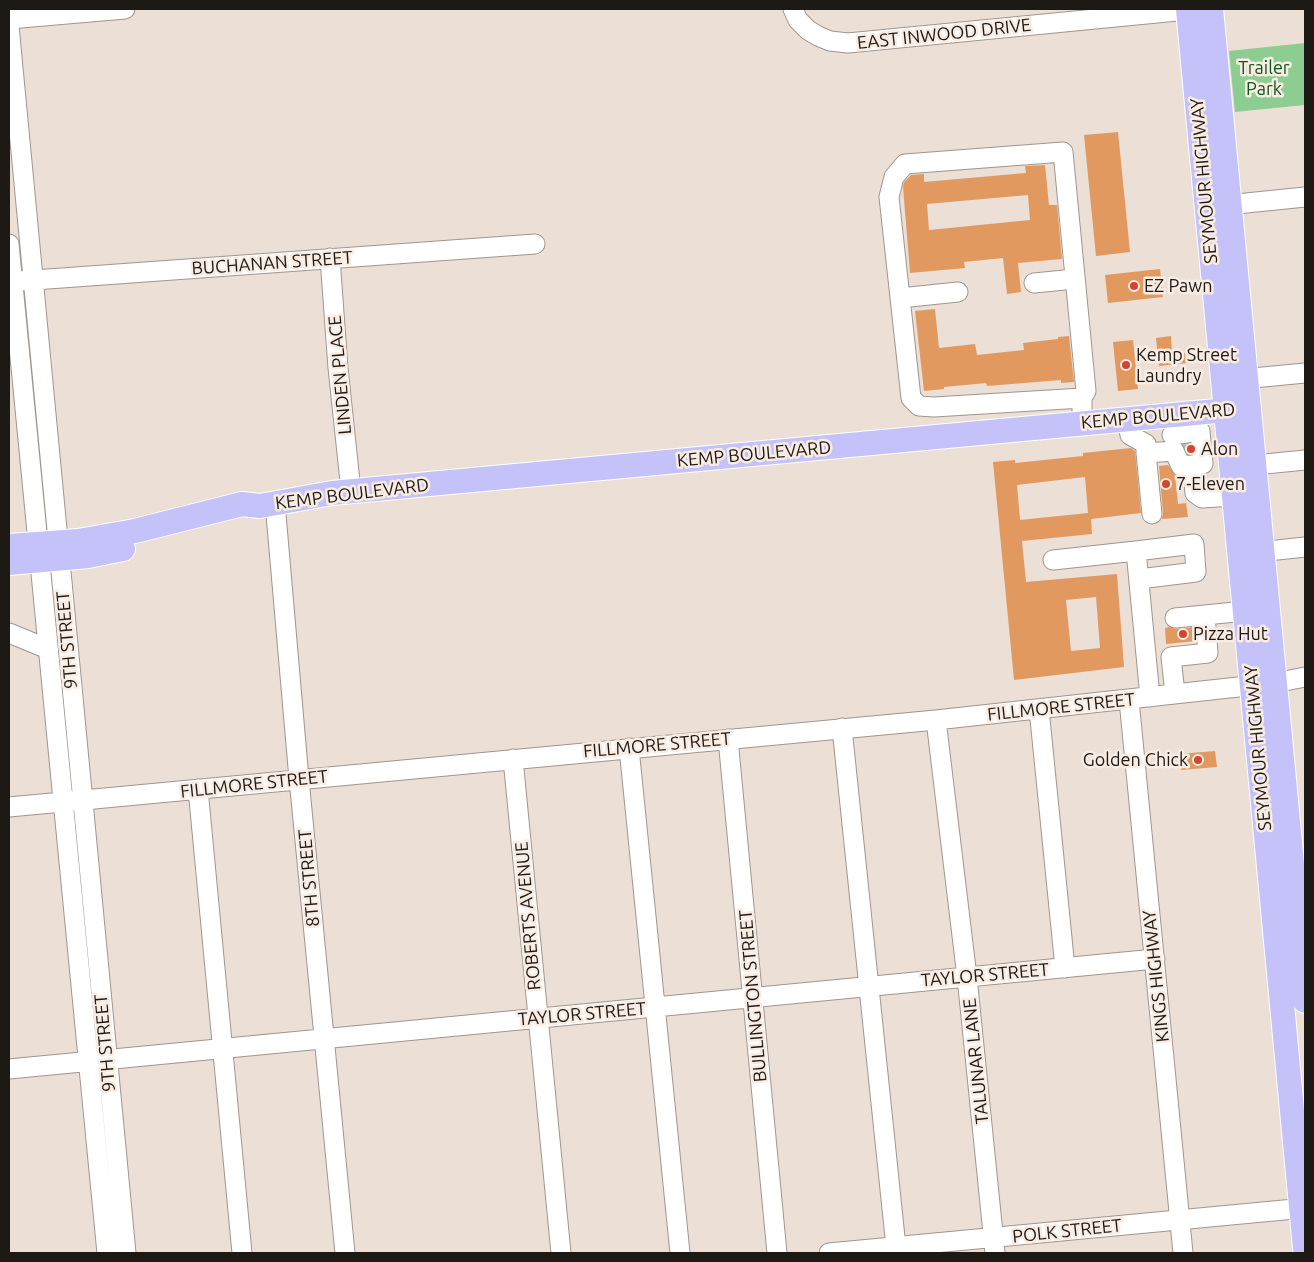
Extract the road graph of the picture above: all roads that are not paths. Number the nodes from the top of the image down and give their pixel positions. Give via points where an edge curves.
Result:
1 (125, 9) edge
2 (793, 9) edge
3 (1191, 9) edge
4 (1211, 9) edge
5 (9, 19) edge
6 (9, 26) edge
7 (1305, 196) edge
8 (1230, 205) junction
9 (1206, 207) junction
10 (9, 244) edge
11 (535, 244) dead end
12 (330, 258) junction
13 (1075, 279) junction
14 (33, 280) junction
15 (11, 282) edge
16 (1034, 283) dead end
17 (958, 292) dead end
18 (900, 298) junction
19 (1305, 372) edge
20 (1247, 378) junction
21 (1223, 381) junction
22 (1082, 398) junction
23 (1029, 401) junction
24 (1249, 408) junction
25 (1226, 410) junction
26 (1127, 419) junction
27 (1082, 423) junction
28 (1032, 428) junction
29 (1184, 444) junction
30 (1229, 445) junction
31 (1146, 453) junction
32 (1305, 460) edge
33 (1255, 465) junction
34 (351, 491) junction
35 (1234, 496) junction
36 (268, 504) junction
37 (1152, 514) dead end
38 (9, 546) edge
39 (1305, 547) edge
40 (49, 551) junction
41 (1136, 551) junction
42 (1264, 552) junction
43 (1240, 554) junction
44 (1053, 560) dead end
45 (9, 564) edge
46 (1139, 579) junction
47 (1245, 611) junction
48 (1204, 615) junction
49 (1175, 618) dead end
50 (9, 632) edge
51 (48, 649) junction
52 (1305, 677) edge
53 (1264, 685) junction
54 (1175, 694) junction
55 (1150, 697) junction
56 (1129, 700) junction
57 (1039, 709) junction
58 (936, 720) junction
59 (842, 728) junction
60 (728, 739) junction
61 (629, 748) junction
62 (513, 759) junction
63 (299, 779) junction
64 (198, 789) junction
65 (82, 801) junction
66 (63, 802) junction
67 (9, 808) edge
68 (1288, 944) junction
69 (1155, 959) junction
70 (1065, 968) junction
71 (967, 977) junction
72 (869, 986) junction
73 (753, 999) junction
74 (1305, 1001) edge
75 (655, 1007) junction
76 (538, 1018) junction
77 (324, 1038) junction
78 (223, 1048) junction
79 (107, 1060) junction
80 (88, 1062) junction
81 (9, 1069) edge
82 (1303, 1208) edge
83 (1180, 1219) junction
84 (994, 1246) edge
85 (896, 1247) junction
86 (1305, 1248) edge
87 (106, 1253) edge
88 (126, 1253) edge
89 (242, 1253) edge
90 (345, 1253) edge
91 (561, 1253) edge
92 (680, 1253) edge
93 (777, 1253) edge
94 (829, 1253) edge
95 (1183, 1253) edge

1 - 5 street
2 - 3 street, EAST INWOOD DRIVE via 798,20 818,36 848,43
3 - 9 main road, SEYMOUR HIGHWAY
4 - 8 main road, SEYMOUR HIGHWAY
6 - 14 street, 9TH STREET
7 - 8 street
8 - 9 street
8 - 20 main road, SEYMOUR HIGHWAY
9 - 21 main road, SEYMOUR HIGHWAY
10 - 15 street, 9TH STREET
11 - 12 street, BUCHANAN STREET
12 - 14 street, BUCHANAN STREET
12 - 34 street, LINDEN PLACE
13 - 16 street
13 - 18 street via 1062,152 905,164 894,177 888,197
13 - 22 street via 1086,391
14 - 15 street, BUCHANAN STREET
14 - 40 street, 9TH STREET
15 - 40 street, 9TH STREET
17 - 18 street
18 - 23 street via 910,398 919,406
19 - 20 street
20 - 21 street
20 - 24 main road, SEYMOUR HIGHWAY
21 - 25 main road, SEYMOUR HIGHWAY
22 - 23 street
22 - 27 street
23 - 28 street
24 - 25 main road, KEMP BOULEVARD
24 - 33 main road, SEYMOUR HIGHWAY
25 - 29 main road, KEMP BOULEVARD
25 - 30 main road, SEYMOUR HIGHWAY
26 - 27 main road, KEMP BOULEVARD
26 - 29 main road, KEMP BOULEVARD
26 - 31 street via 1130,435 1146,444
27 - 28 main road, KEMP BOULEVARD
28 - 34 main road, KEMP BOULEVARD
29 - 30 street
29 - 31 street
29 - 35 street via 1195,493 1202,498
30 - 35 main road, SEYMOUR HIGHWAY
31 - 37 street
32 - 33 street
33 - 42 main road, SEYMOUR HIGHWAY
34 - 36 main road, KEMP BOULEVARD
35 - 43 main road, SEYMOUR HIGHWAY
36 - 40 main road, KEMP BOULEVARD via 241,517 155,542 88,556
36 - 63 street, 8TH STREET
38 - 40 main road, KEMP BOULEVARD
39 - 42 street
40 - 45 main road, KEMP BOULEVARD
40 - 51 street, 9TH STREET
40 - 65 street, 9TH STREET
41 - 44 street
41 - 46 street
41 - 46 street via 1194,544 1196,572
42 - 43 street
42 - 53 main road, SEYMOUR HIGHWAY
43 - 47 main road, SEYMOUR HIGHWAY
46 - 55 street
47 - 48 street
47 - 53 main road, SEYMOUR HIGHWAY
48 - 49 street
48 - 54 street via 1208,653 1171,657
50 - 51 street
51 - 66 street, 9TH STREET
52 - 53 street, FILLMORE STREET
53 - 54 street, FILLMORE STREET
53 - 68 main road, SEYMOUR HIGHWAY
54 - 55 street, FILLMORE STREET
55 - 56 street, FILLMORE STREET
56 - 57 street, FILLMORE STREET
56 - 69 street, KINGS HIGHWAY
57 - 58 street, FILLMORE STREET
57 - 70 street
58 - 59 street, FILLMORE STREET
58 - 71 street, TALUNAR LANE
59 - 60 street, FILLMORE STREET
59 - 72 street
60 - 61 street, FILLMORE STREET
60 - 73 street, BULLINGTON STREET
61 - 62 street, FILLMORE STREET
61 - 75 street
62 - 63 street, FILLMORE STREET
62 - 76 street, ROBERTS AVENUE
63 - 64 street, FILLMORE STREET
63 - 77 street, 8TH STREET
64 - 65 street, FILLMORE STREET
64 - 78 street
65 - 66 street, FILLMORE STREET
65 - 79 street, 9TH STREET
66 - 67 street, FILLMORE STREET
66 - 80 street, 9TH STREET
68 - 74 main road, SEYMOUR HIGHWAY
68 - 82 main road, SEYMOUR HIGHWAY
69 - 70 street, TAYLOR STREET
69 - 83 street, KINGS HIGHWAY
70 - 71 street, TAYLOR STREET
71 - 72 street, TAYLOR STREET
71 - 84 street, TALUNAR LANE
72 - 73 street, TAYLOR STREET
72 - 85 street
73 - 75 street, TAYLOR STREET
73 - 93 street, BULLINGTON STREET
75 - 76 street, TAYLOR STREET
75 - 92 street
76 - 77 street, TAYLOR STREET
76 - 91 street, ROBERTS AVENUE
77 - 78 street, TAYLOR STREET
77 - 90 street, 8TH STREET
78 - 79 street, TAYLOR STREET
78 - 89 street
79 - 80 street, TAYLOR STREET
79 - 88 street, 9TH STREET
80 - 81 street, TAYLOR STREET
80 - 87 street, 9TH STREET
82 - 83 street, POLK STREET
82 - 86 main road, SEYMOUR HIGHWAY
83 - 84 street, POLK STREET
83 - 95 street, KINGS HIGHWAY
84 - 85 street, POLK STREET
85 - 94 street, POLK STREET

